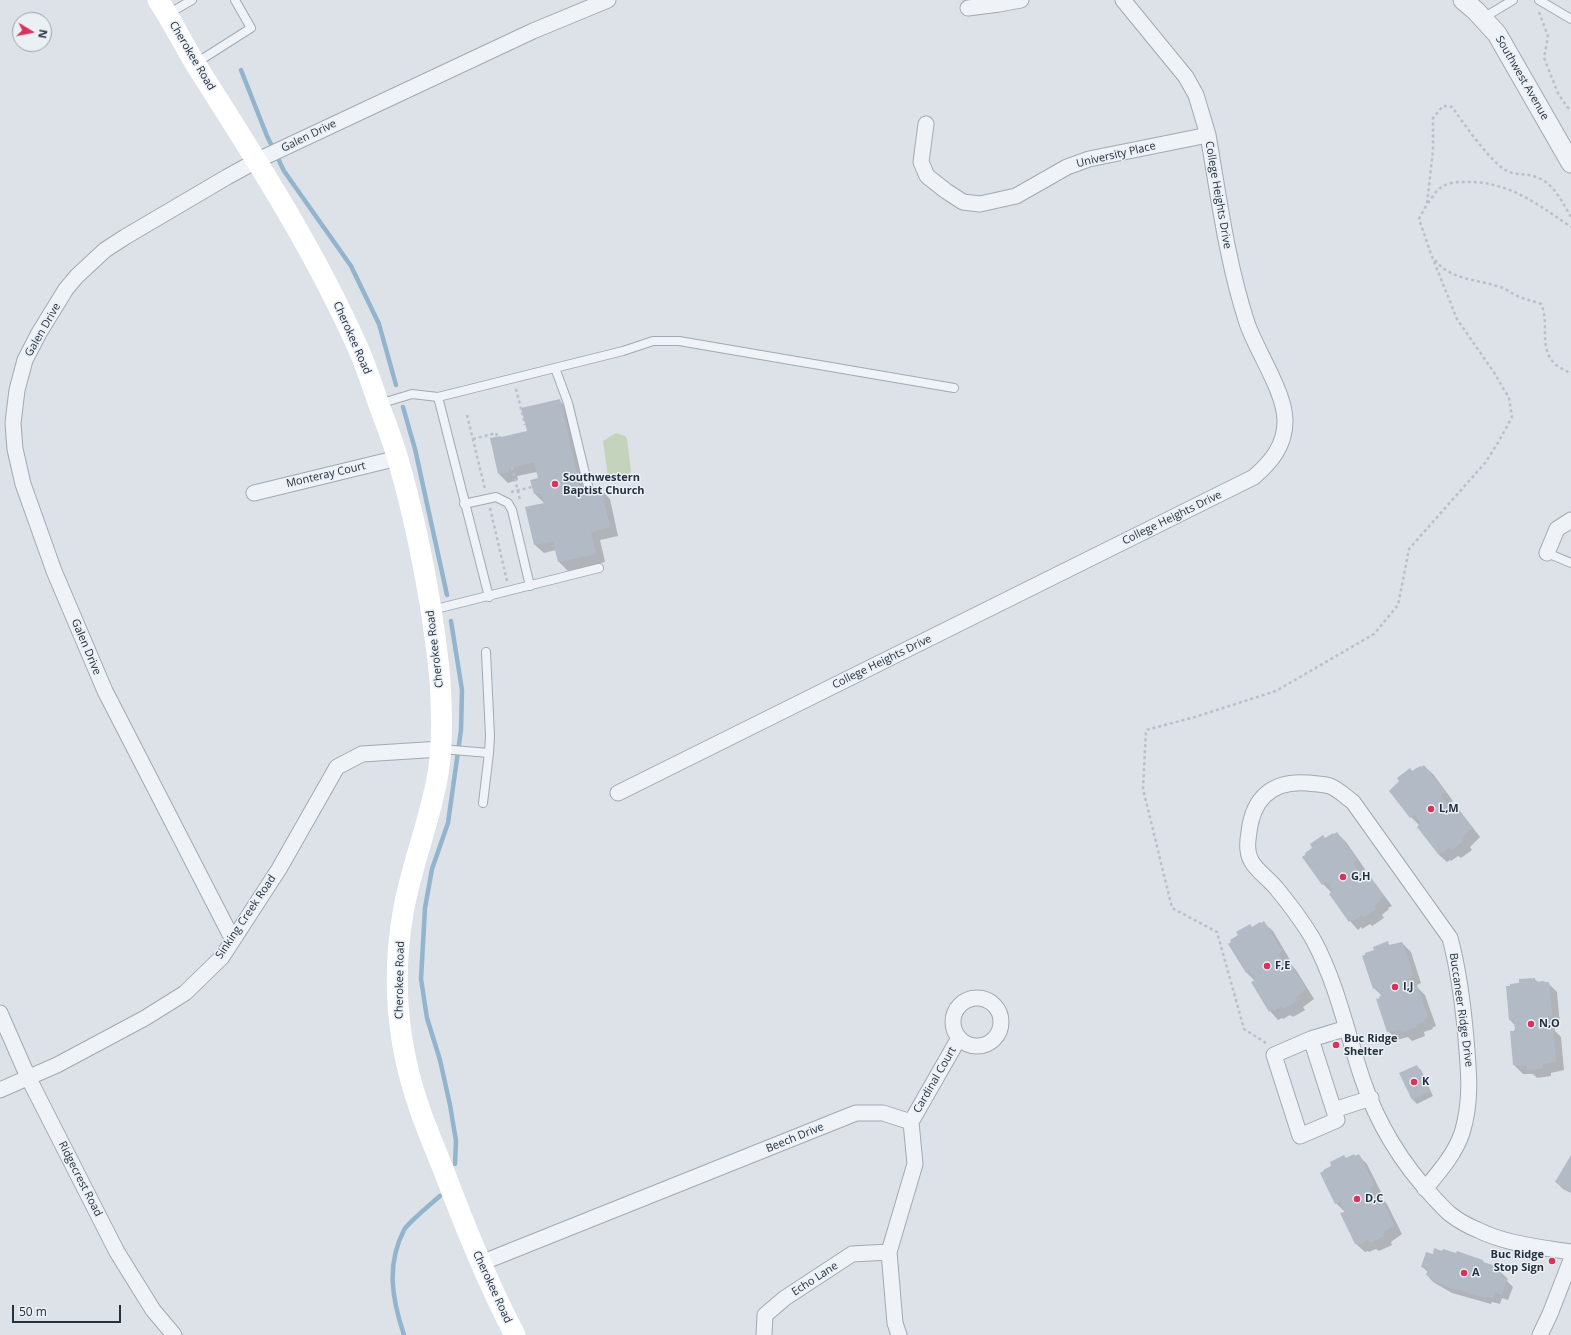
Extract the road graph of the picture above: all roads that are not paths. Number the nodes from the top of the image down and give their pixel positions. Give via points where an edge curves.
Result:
1 (192, 0) edge
2 (235, 0) edge
3 (608, 0) edge
4 (1021, 0) edge
5 (1123, 0) edge
6 (1463, 0) edge
7 (1513, 0) edge
8 (1538, 3) edge
9 (163, 7) edge
10 (968, 8) dead end
11 (1483, 18) junction
12 (1571, 19) edge
13 (195, 63) junction
14 (926, 124) dead end
15 (1208, 136) junction
16 (258, 160) junction
17 (1571, 164) edge
18 (555, 368) junction
19 (954, 388) dead end
20 (438, 397) junction
21 (379, 404) junction
22 (398, 458) junction
23 (588, 486) dead end
24 (254, 492) dead end
25 (464, 504) junction
26 (1571, 520) edge
27 (1547, 553) joint
28 (1571, 563) edge
29 (599, 568) dead end
30 (530, 586) junction
31 (489, 597) junction
32 (431, 611) junction
33 (486, 652) dead end
34 (441, 750) junction
35 (489, 753) junction
36 (618, 793) dead end
37 (483, 803) dead end
38 (233, 940) junction
39 (0, 1014) edge
40 (1347, 1028) junction
41 (959, 1038) dead end
42 (1311, 1039) junction
43 (28, 1077) junction
44 (0, 1090) edge
45 (1370, 1098) junction
46 (1334, 1110) junction
47 (910, 1122) junction
48 (1425, 1189) junction
49 (889, 1252) junction
50 (1571, 1252) edge
51 (1571, 1260) edge
52 (481, 1264) junction
53 (174, 1335) edge
54 (515, 1335) edge
55 (764, 1335) edge
56 (899, 1335) edge
57 (1540, 1335) edge

1 - 9 lane
2 - 13 lane via 251,28
3 - 16 street, Galen Drive via 519,38
4 - 10 street
5 - 15 street, College Heights Drive via 1186,77 1196,95
6 - 11 street, Southwest Avenue
7 - 11 lane
8 - 12 lane
9 - 13 main road, Cherokee Road
11 - 17 street, Southwest Avenue via 1497,34
13 - 16 main road, Cherokee Road
14 - 15 street, University Place via 921,162 927,176 963,202 980,204 1016,196 1067,167 1089,159
15 - 36 street, College Heights Drive via 1231,266 1247,323 1282,401 1285,430 1279,448 1269,464 1254,478
16 - 21 main road, Cherokee Road via 331,293 358,349
16 - 38 street, Galen Drive via 105,250 77,276 66,289 25,360 17,390 13,423 15,450 23,484 54,571 105,691
18 - 19 lane via 653,341 678,341
18 - 20 lane
18 - 23 lane via 568,403
20 - 21 lane via 412,394
20 - 25 lane
21 - 22 main road, Cherokee Road
22 - 24 street, Monteray Court
22 - 32 main road, Cherokee Road via 417,534
25 - 30 lane via 496,497 508,503 512,510
25 - 31 lane
26 - 27 street via 1557,529
27 - 28 lane
29 - 30 lane
30 - 31 lane
31 - 32 lane
32 - 34 main road, Cherokee Road via 440,677
33 - 35 lane
34 - 35 lane
34 - 38 street, Sinking Creek Road via 362,754 337,767 279,869
34 - 52 main road, Cherokee Road via 433,797 403,912 398,965 399,1025 404,1057 418,1107
35 - 37 lane
38 - 43 street, Sinking Creek Road via 222,957 185,993 58,1066
39 - 43 street, Ridgecrest Road
40 - 42 street
40 - 45 street, Buccaneer Ridge Drive
40 - 48 street, Buccaneer Ridge Drive via 1314,941 1276,887 1252,863 1248,852 1250,824 1256,806 1265,794 1276,787 1295,782 1330,786 1353,802 1450,938 1456,961 1470,1074 1469,1099 1462,1133 1454,1151
41 - 47 street, Cardinal Court
42 - 46 street
42 - 46 street via 1271,1050 1300,1136 1337,1120
43 - 44 street, Sinking Creek Road
43 - 53 street, Ridgecrest Road via 117,1252 153,1310
45 - 46 street
45 - 48 street, Buccaneer Ridge Drive via 1393,1143
47 - 49 street via 915,1164
47 - 52 street, Beech Drive via 883,1113 856,1114
48 - 50 street, Buccaneer Ridge Drive via 1449,1214 1480,1231 1519,1243
49 - 55 street, Echo Lane via 852,1254 785,1298 765,1316
49 - 56 street via 895,1323
51 - 57 street
52 - 54 main road, Cherokee Road

